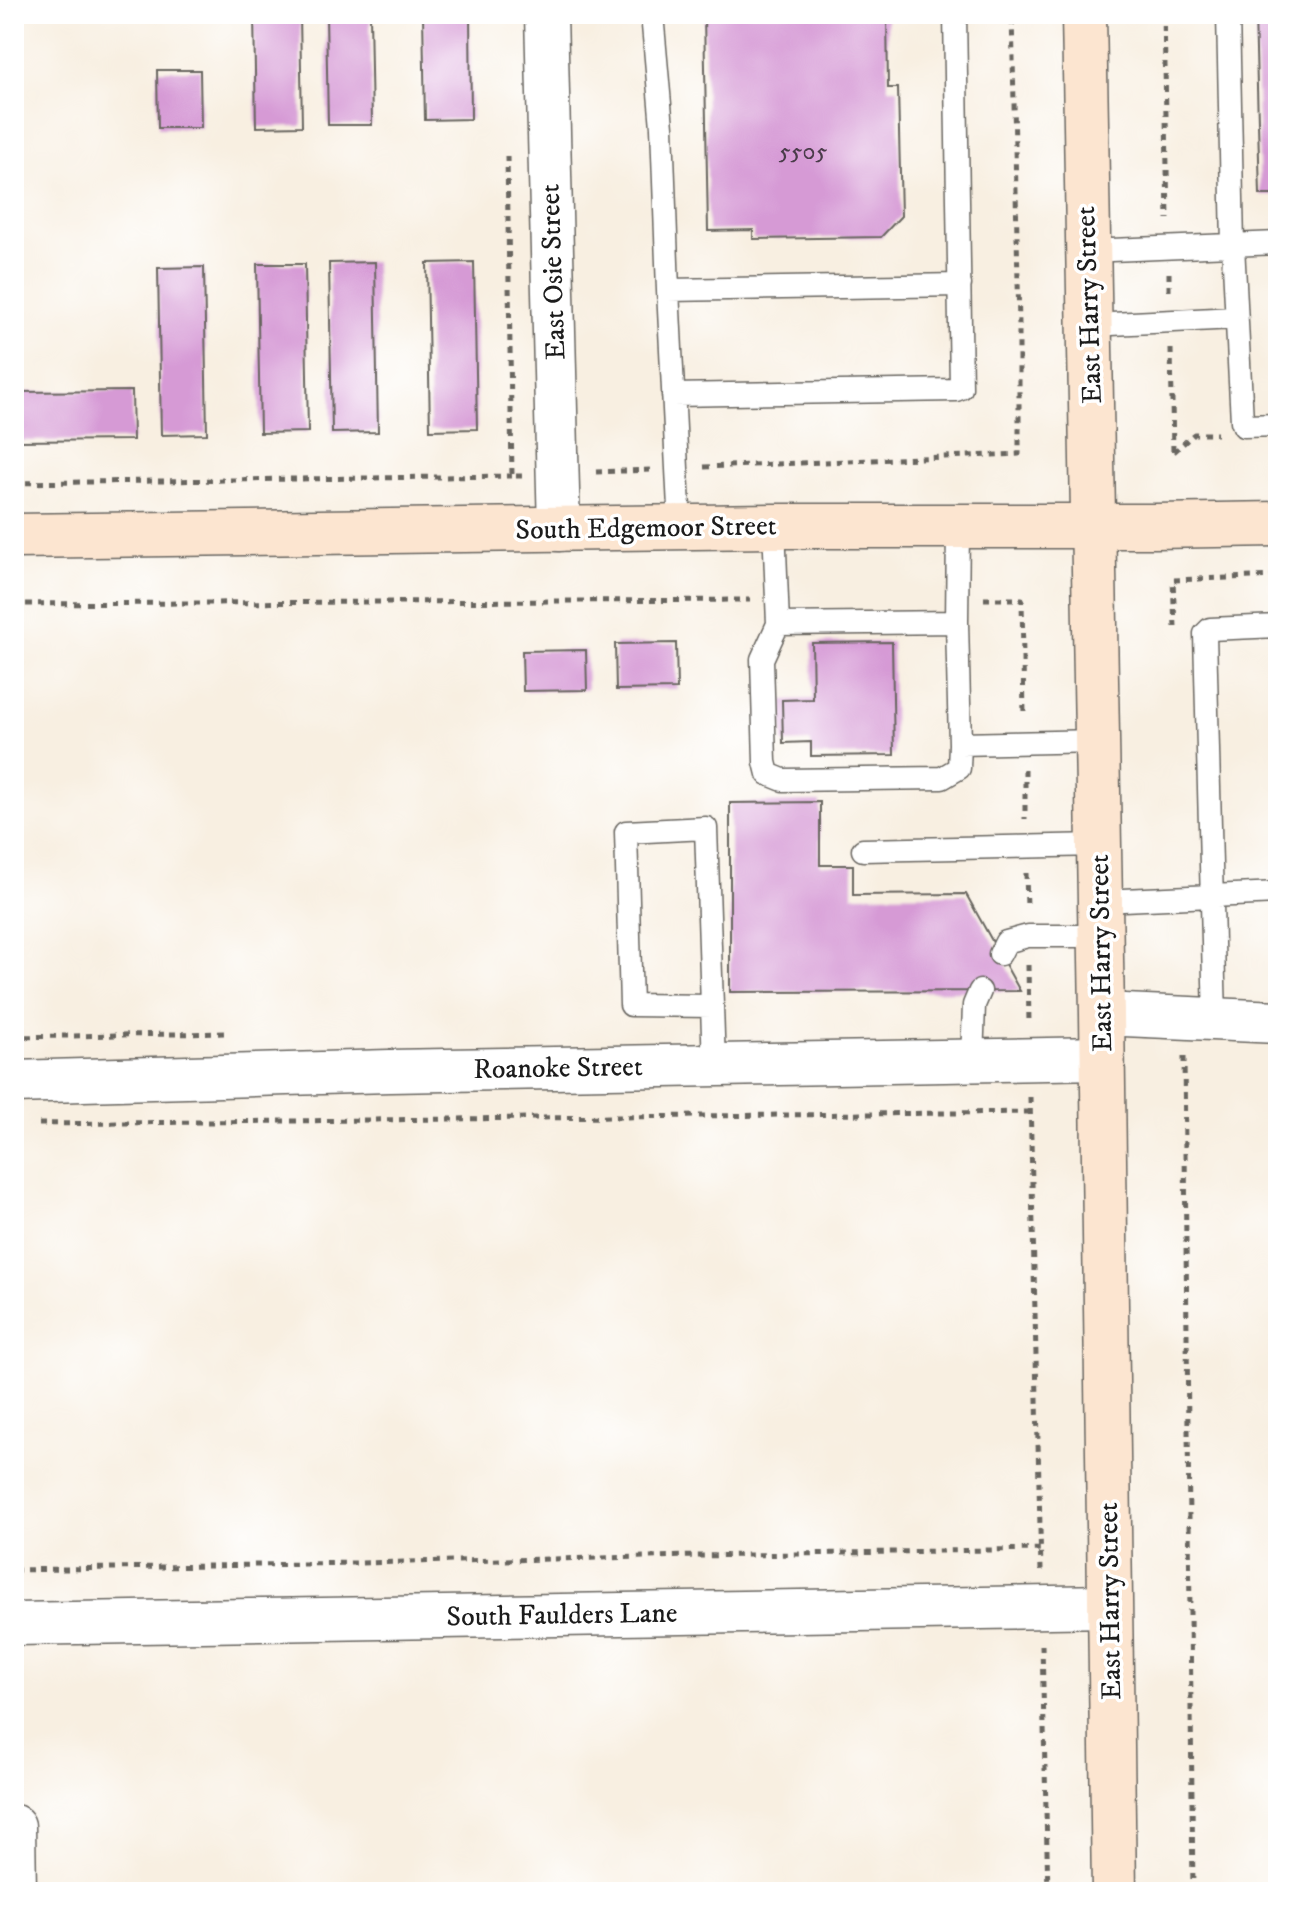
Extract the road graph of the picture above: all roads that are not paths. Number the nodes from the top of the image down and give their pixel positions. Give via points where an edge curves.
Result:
1 (546, 14) edge
2 (652, 14) edge
3 (955, 14) edge
4 (1084, 14) edge
5 (1228, 14) edge
6 (1278, 243) edge
7 (1233, 245) junction
8 (1087, 251) junction
9 (960, 285) junction
10 (668, 290) junction
11 (1236, 318) junction
12 (1090, 325) junction
13 (673, 395) junction
14 (1278, 425) edge
15 (1278, 524) edge
16 (1095, 525) junction
17 (774, 526) junction
18 (958, 526) junction
19 (680, 528) junction
20 (559, 530) junction
21 (14, 536) edge
22 (957, 610) junction
23 (778, 624) junction
24 (1278, 626) edge
25 (1098, 741) junction
26 (960, 744) junction
27 (1100, 845) junction
28 (863, 850) dead end
29 (1278, 893) edge
30 (1212, 896) junction
31 (1101, 918) junction
32 (1000, 954) dead end
33 (980, 991) dead end
34 (712, 1006) junction
35 (1102, 1014) junction
36 (1200, 1018) junction
37 (1278, 1022) edge
38 (1103, 1058) junction
39 (972, 1061) junction
40 (714, 1065) junction
41 (14, 1082) edge
42 (1110, 1606) junction
43 (14, 1624) edge
44 (14, 1826) edge
45 (15, 1892) edge
46 (1114, 1892) edge

1 - 20 street, East Osie Street
2 - 10 lane
3 - 9 lane
4 - 8 main road, East Harry Street
5 - 7 lane
6 - 7 lane
7 - 8 lane
7 - 11 lane
8 - 12 main road, East Harry Street
9 - 10 lane
9 - 13 lane via 963,383 956,390
10 - 13 lane
11 - 12 lane
11 - 14 lane via 1242,421 1244,426
12 - 16 main road, East Harry Street
13 - 19 lane
15 - 16 main road, South Edgemoor Street
16 - 18 main road, South Edgemoor Street
16 - 25 main road, East Harry Street
17 - 18 main road, South Edgemoor Street
17 - 19 main road, South Edgemoor Street
17 - 23 lane
18 - 22 lane
19 - 20 main road, South Edgemoor Street
20 - 21 main road, South Edgemoor Street
22 - 23 lane
22 - 26 lane
23 - 26 lane via 762,659 768,774 783,780 942,778 959,768
24 - 30 lane via 1210,629 1205,634
25 - 26 lane
25 - 27 main road, East Harry Street
27 - 28 lane
27 - 31 main road, East Harry Street
29 - 30 lane
30 - 31 lane
30 - 36 lane
31 - 32 lane via 1006,942
31 - 35 main road, East Harry Street
33 - 39 lane via 974,1005
34 - 34 lane via 706,828 626,832 631,1005
34 - 40 lane
35 - 36 street
35 - 38 main road, East Harry Street
36 - 37 street
38 - 39 street, Roanoke Street
38 - 42 main road, East Harry Street
39 - 40 street, Roanoke Street
40 - 41 street, Roanoke Street
42 - 43 street, South Faulders Lane
42 - 46 main road, East Harry Street
44 - 45 street

